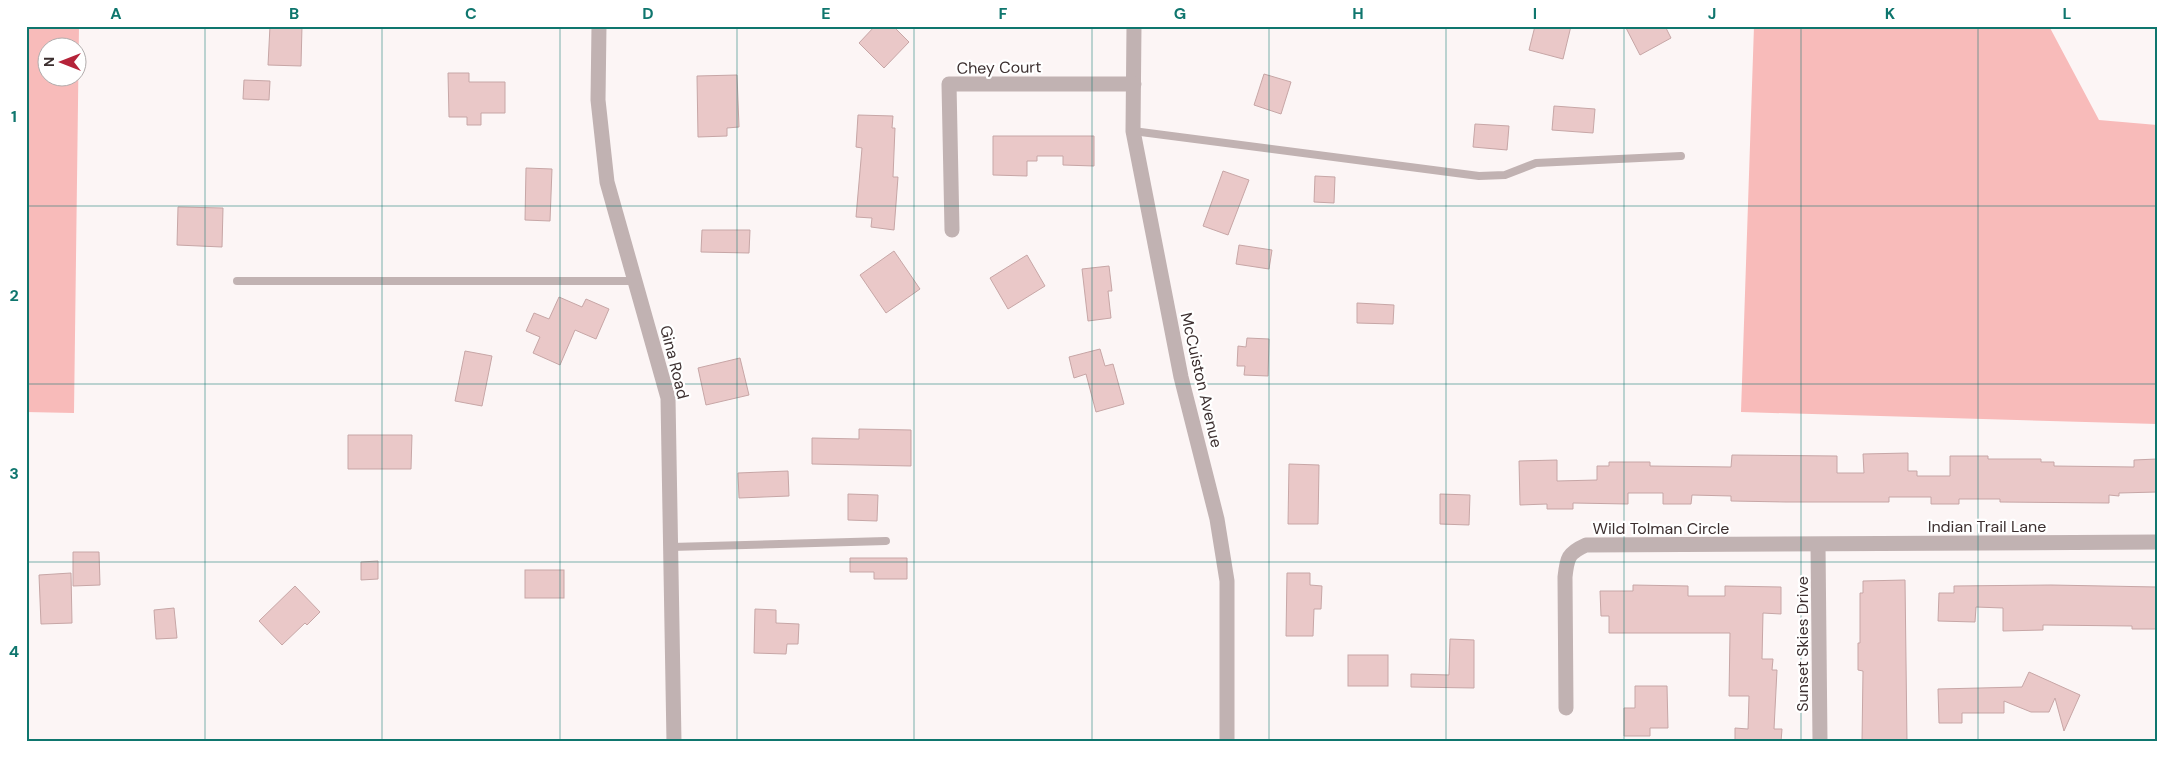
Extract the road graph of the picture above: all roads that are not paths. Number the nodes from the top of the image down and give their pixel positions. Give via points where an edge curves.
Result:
1 (599, 26) edge
2 (1134, 26) edge
3 (1134, 84) junction
4 (1133, 131) junction
5 (1681, 156) dead end
6 (952, 230) dead end
7 (237, 281) dead end
8 (635, 281) junction
9 (886, 541) dead end
10 (2157, 542) edge
11 (1818, 545) junction
12 (671, 547) junction
13 (1566, 708) dead end
14 (674, 742) edge
15 (1227, 742) edge
16 (1820, 742) edge

1 - 8 street, Gina Road via 598,100 607,182
2 - 3 street, McCuiston Avenue
3 - 4 street, McCuiston Avenue
3 - 6 street, Chey Court via 949,84
4 - 5 lane via 1478,176 1505,175 1536,163
4 - 15 street, McCuiston Avenue via 1181,377 1217,518 1227,582
7 - 8 lane
8 - 12 street, Gina Road via 668,398
9 - 12 lane
10 - 11 street, Indian Trail Lane
11 - 13 street, Wild Tolman Circle via 1586,545 1576,549 1569,556 1565,577
11 - 16 street, Sunset Skies Drive
12 - 14 street, Gina Road

